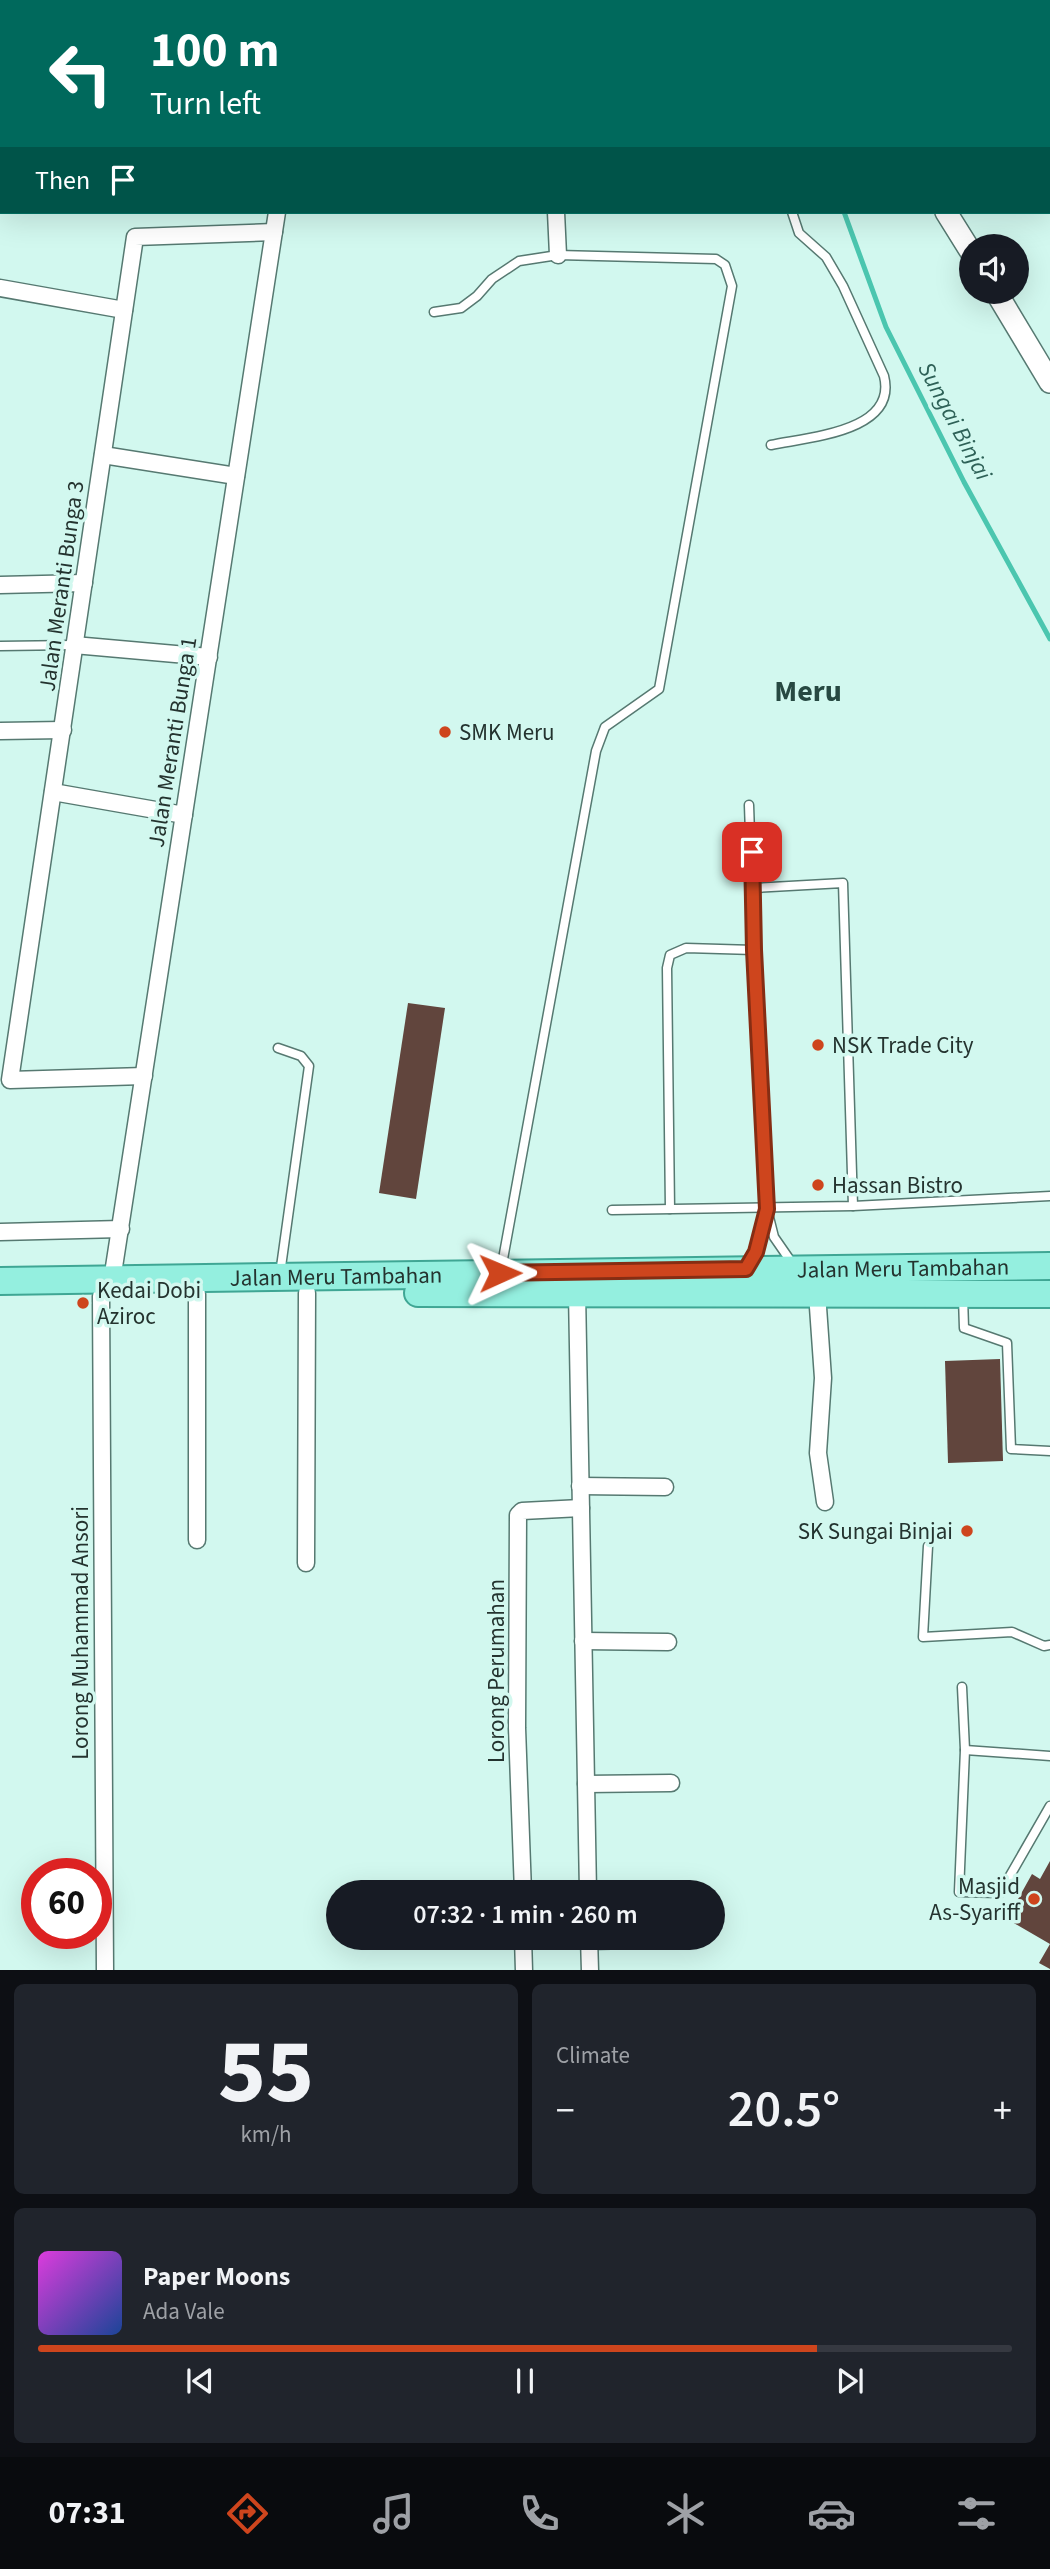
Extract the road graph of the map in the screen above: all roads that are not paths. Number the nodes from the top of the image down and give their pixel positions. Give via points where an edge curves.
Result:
1 (277, 214) edge
2 (556, 214) edge
3 (793, 214) edge
4 (947, 214) edge
5 (274, 232) junction
6 (960, 234) edge
7 (558, 255) junction
8 (0, 288) edge
9 (1003, 304) edge
10 (124, 310) junction
11 (434, 312) dead end
12 (1050, 382) edge
13 (771, 445) dead end
14 (103, 455) junction
15 (236, 475) junction
16 (84, 583) junction
17 (0, 585) edge
18 (74, 645) junction
19 (0, 646) edge
20 (209, 657) junction
21 (63, 730) junction
22 (0, 731) edge
23 (53, 792) junction
24 (749, 805) dead end
25 (184, 815) junction
26 (753, 888) junction
27 (754, 950) junction
28 (278, 1048) dead end
29 (145, 1076) junction
30 (1050, 1196) edge
31 (853, 1206) junction
32 (670, 1209) junction
33 (767, 1209) junction
34 (612, 1210) dead end
35 (121, 1229) junction
36 (0, 1232) edge
37 (1050, 1266) edge
38 (746, 1269) junction
39 (797, 1269) junction
40 (500, 1273) junction
41 (279, 1277) junction
42 (0, 1281) edge
43 (106, 1288) junction
44 (577, 1292) junction
45 (307, 1293) junction
46 (817, 1293) junction
47 (197, 1294) junction
48 (963, 1294) junction
49 (1050, 1294) edge
50 (0, 1298) edge
51 (1050, 1451) edge
52 (580, 1486) junction
53 (665, 1487) dead end
54 (825, 1502) dead end
55 (581, 1508) junction
56 (197, 1540) dead end
57 (928, 1546) dead end
58 (306, 1563) dead end
59 (583, 1641) junction
60 (668, 1642) dead end
61 (1050, 1645) edge
62 (962, 1687) dead end
63 (965, 1750) junction
64 (1050, 1756) edge
65 (671, 1783) dead end
66 (586, 1784) junction
67 (1050, 1806) edge
68 (523, 1880) edge
69 (588, 1880) edge
70 (523, 1950) edge
71 (589, 1950) edge
72 (105, 1970) edge
73 (524, 1970) edge
74 (590, 1970) edge

1 - 5 street, Jalan Meranti Bunga 1
2 - 7 street
3 - 13 lane via 799,233 826,257 843,286 884,376 886,390 881,408 870,419
4 - 6 street
5 - 10 street, Jalan Meranti Bunga 3 via 135,237
5 - 15 street, Jalan Meranti Bunga 1
7 - 11 lane via 519,261 461,308
7 - 40 lane via 716,258 725,265 732,286 659,688 606,726 596,751
8 - 10 street
9 - 12 street
10 - 14 street, Jalan Meranti Bunga 3
14 - 15 street
14 - 16 street, Jalan Meranti Bunga 3
15 - 20 street, Jalan Meranti Bunga 1
16 - 17 street
16 - 18 street, Jalan Meranti Bunga 3
18 - 19 lane
18 - 20 street
18 - 21 street, Jalan Meranti Bunga 3
20 - 25 street, Jalan Meranti Bunga 1
21 - 22 street
21 - 23 street, Jalan Meranti Bunga 3
23 - 25 street
23 - 29 street, Jalan Meranti Bunga 3 via 10,1080
24 - 26 lane
25 - 29 street, Jalan Meranti Bunga 1
26 - 27 lane
26 - 31 lane via 843,883
27 - 32 lane via 685,948 670,955
27 - 33 lane
28 - 41 lane via 301,1056 309,1066
29 - 35 street, Jalan Meranti Bunga 1
30 - 31 lane
31 - 33 lane
32 - 33 lane
32 - 34 lane
33 - 38 lane via 756,1252
33 - 39 lane via 774,1237
35 - 36 street
35 - 43 street, Jalan Meranti Bunga 1
37 - 39 main road, Jalan Meru Tambahan
38 - 39 main road, Jalan Meru Tambahan
38 - 40 main road, Jalan Meru Tambahan
40 - 41 main road, Jalan Meru Tambahan
41 - 43 main road, Jalan Meru Tambahan
42 - 43 main road, Jalan Meru Tambahan
43 - 47 main road, Jalan Meru Tambahan
43 - 50 main road, Jalan Meru Tambahan
43 - 72 street, Lorong Muhammad Ansori
44 - 45 main road, Jalan Meru Tambahan
44 - 46 main road, Jalan Meru Tambahan
44 - 52 street
45 - 47 main road, Jalan Meru Tambahan
45 - 58 street
46 - 48 main road, Jalan Meru Tambahan
46 - 54 street via 823,1378 818,1453
47 - 56 street
48 - 49 main road, Jalan Meru Tambahan
48 - 51 lane via 964,1328 1007,1343 1011,1449
52 - 53 street
52 - 55 street
55 - 59 street
55 - 68 street, Lorong Perumahan via 522,1511 518,1515 517,1728
57 - 61 lane via 923,1637 1012,1632
59 - 60 street
59 - 66 street
62 - 63 lane
63 - 64 lane
63 - 67 lane via 959,1892 1000,1893
65 - 66 street
66 - 69 street
70 - 73 street
71 - 74 street

